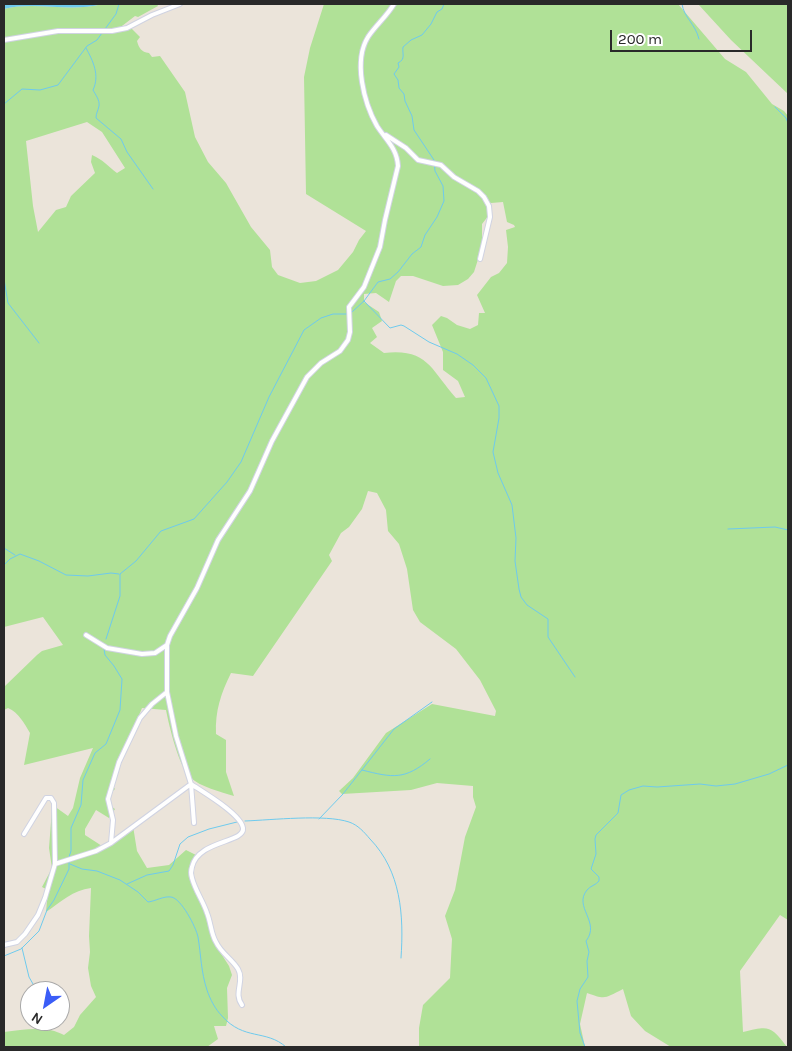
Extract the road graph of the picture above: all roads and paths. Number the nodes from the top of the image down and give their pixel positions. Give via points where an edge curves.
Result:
1 (180, 4) edge
2 (394, 4) edge
3 (4, 40) edge
4 (384, 134) junction
5 (480, 259) dead end
6 (86, 635) dead end
7 (167, 645) junction
8 (167, 692) junction
9 (191, 784) junction
10 (194, 822) dead end
11 (24, 834) dead end
12 (111, 843) junction
13 (55, 864) junction
14 (4, 945) edge
15 (242, 1005) dead end

1 - 3 street via 127,28 58,31
2 - 4 street via 366,42 360,62 366,100
4 - 5 street via 418,160 441,166 484,197 490,217
4 - 7 street via 394,148 398,166 380,247 364,288 349,306 348,340 340,351 320,363 307,378 272,441 250,491 218,540
6 - 7 street via 107,648 142,654 155,653
7 - 8 street
8 - 9 street
8 - 12 street via 140,718 119,762 108,799 113,820
9 - 10 street
9 - 12 street
9 - 15 street via 239,819 244,830 236,838 200,853 192,866 192,877 208,914 215,941 240,974 237,997
11 - 13 street via 41,803 51,798 54,803
12 - 13 street
13 - 14 street via 45,898 31,927 16,942

